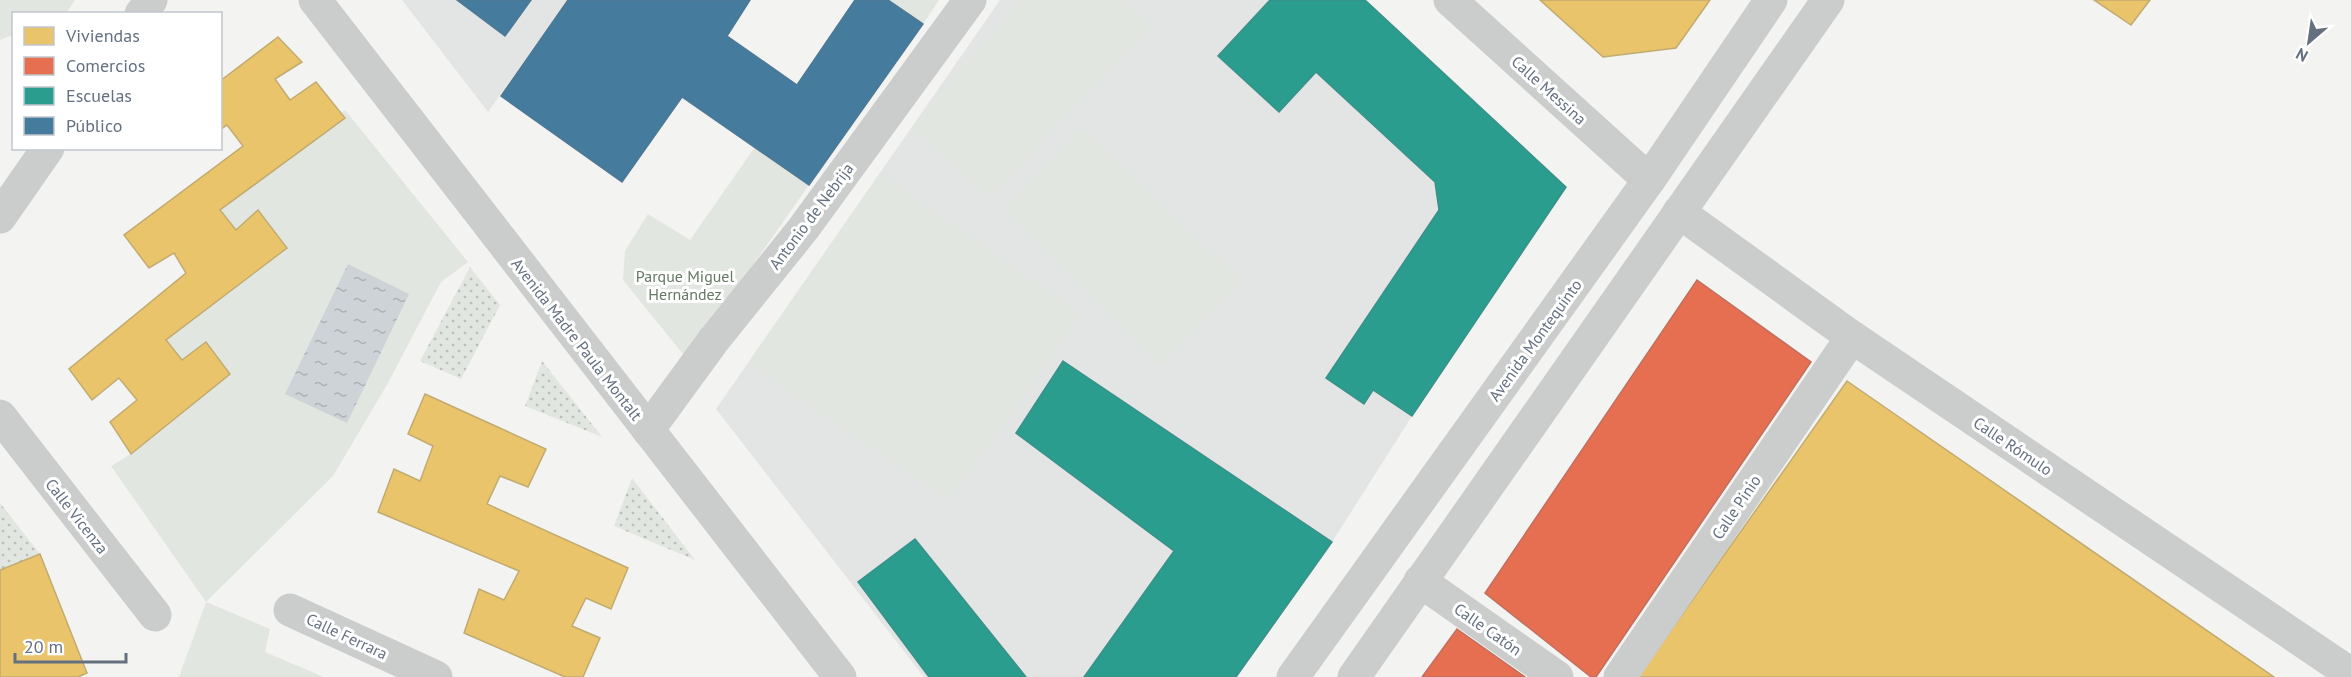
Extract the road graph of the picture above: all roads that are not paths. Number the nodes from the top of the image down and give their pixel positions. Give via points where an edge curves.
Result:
1 (315, 0) edge
2 (970, 0) edge
3 (1450, 0) edge
4 (1771, 0) edge
5 (1828, 0) edge
6 (47, 150) edge
7 (1649, 180) junction
8 (1679, 212) junction
9 (0, 217) edge
10 (1852, 337) junction
11 (0, 416) edge
12 (648, 429) junction
13 (1420, 581) junction
14 (290, 610) dead end
15 (155, 615) dead end
16 (2351, 674) edge
17 (436, 677) edge
18 (840, 677) edge
19 (1293, 677) edge
20 (1354, 677) edge
21 (1557, 677) edge
22 (1620, 677) edge

1 - 12 street, Avenida Madre Paula Montalt
2 - 12 street, Antonio de Nebrija via 802,229
3 - 7 street, Calle Messina
4 - 7 street, Avenida Montequinto
5 - 8 street
6 - 9 street
7 - 19 street, Avenida Montequinto
8 - 10 street, Calle Rómulo
8 - 13 street
10 - 16 street, Calle Rómulo
10 - 22 street, Calle Pinio
11 - 15 street, Calle Vicenza
12 - 18 street, Avenida Madre Paula Montalt
13 - 20 street
13 - 21 street, Calle Catón
14 - 17 street, Calle Ferrara

